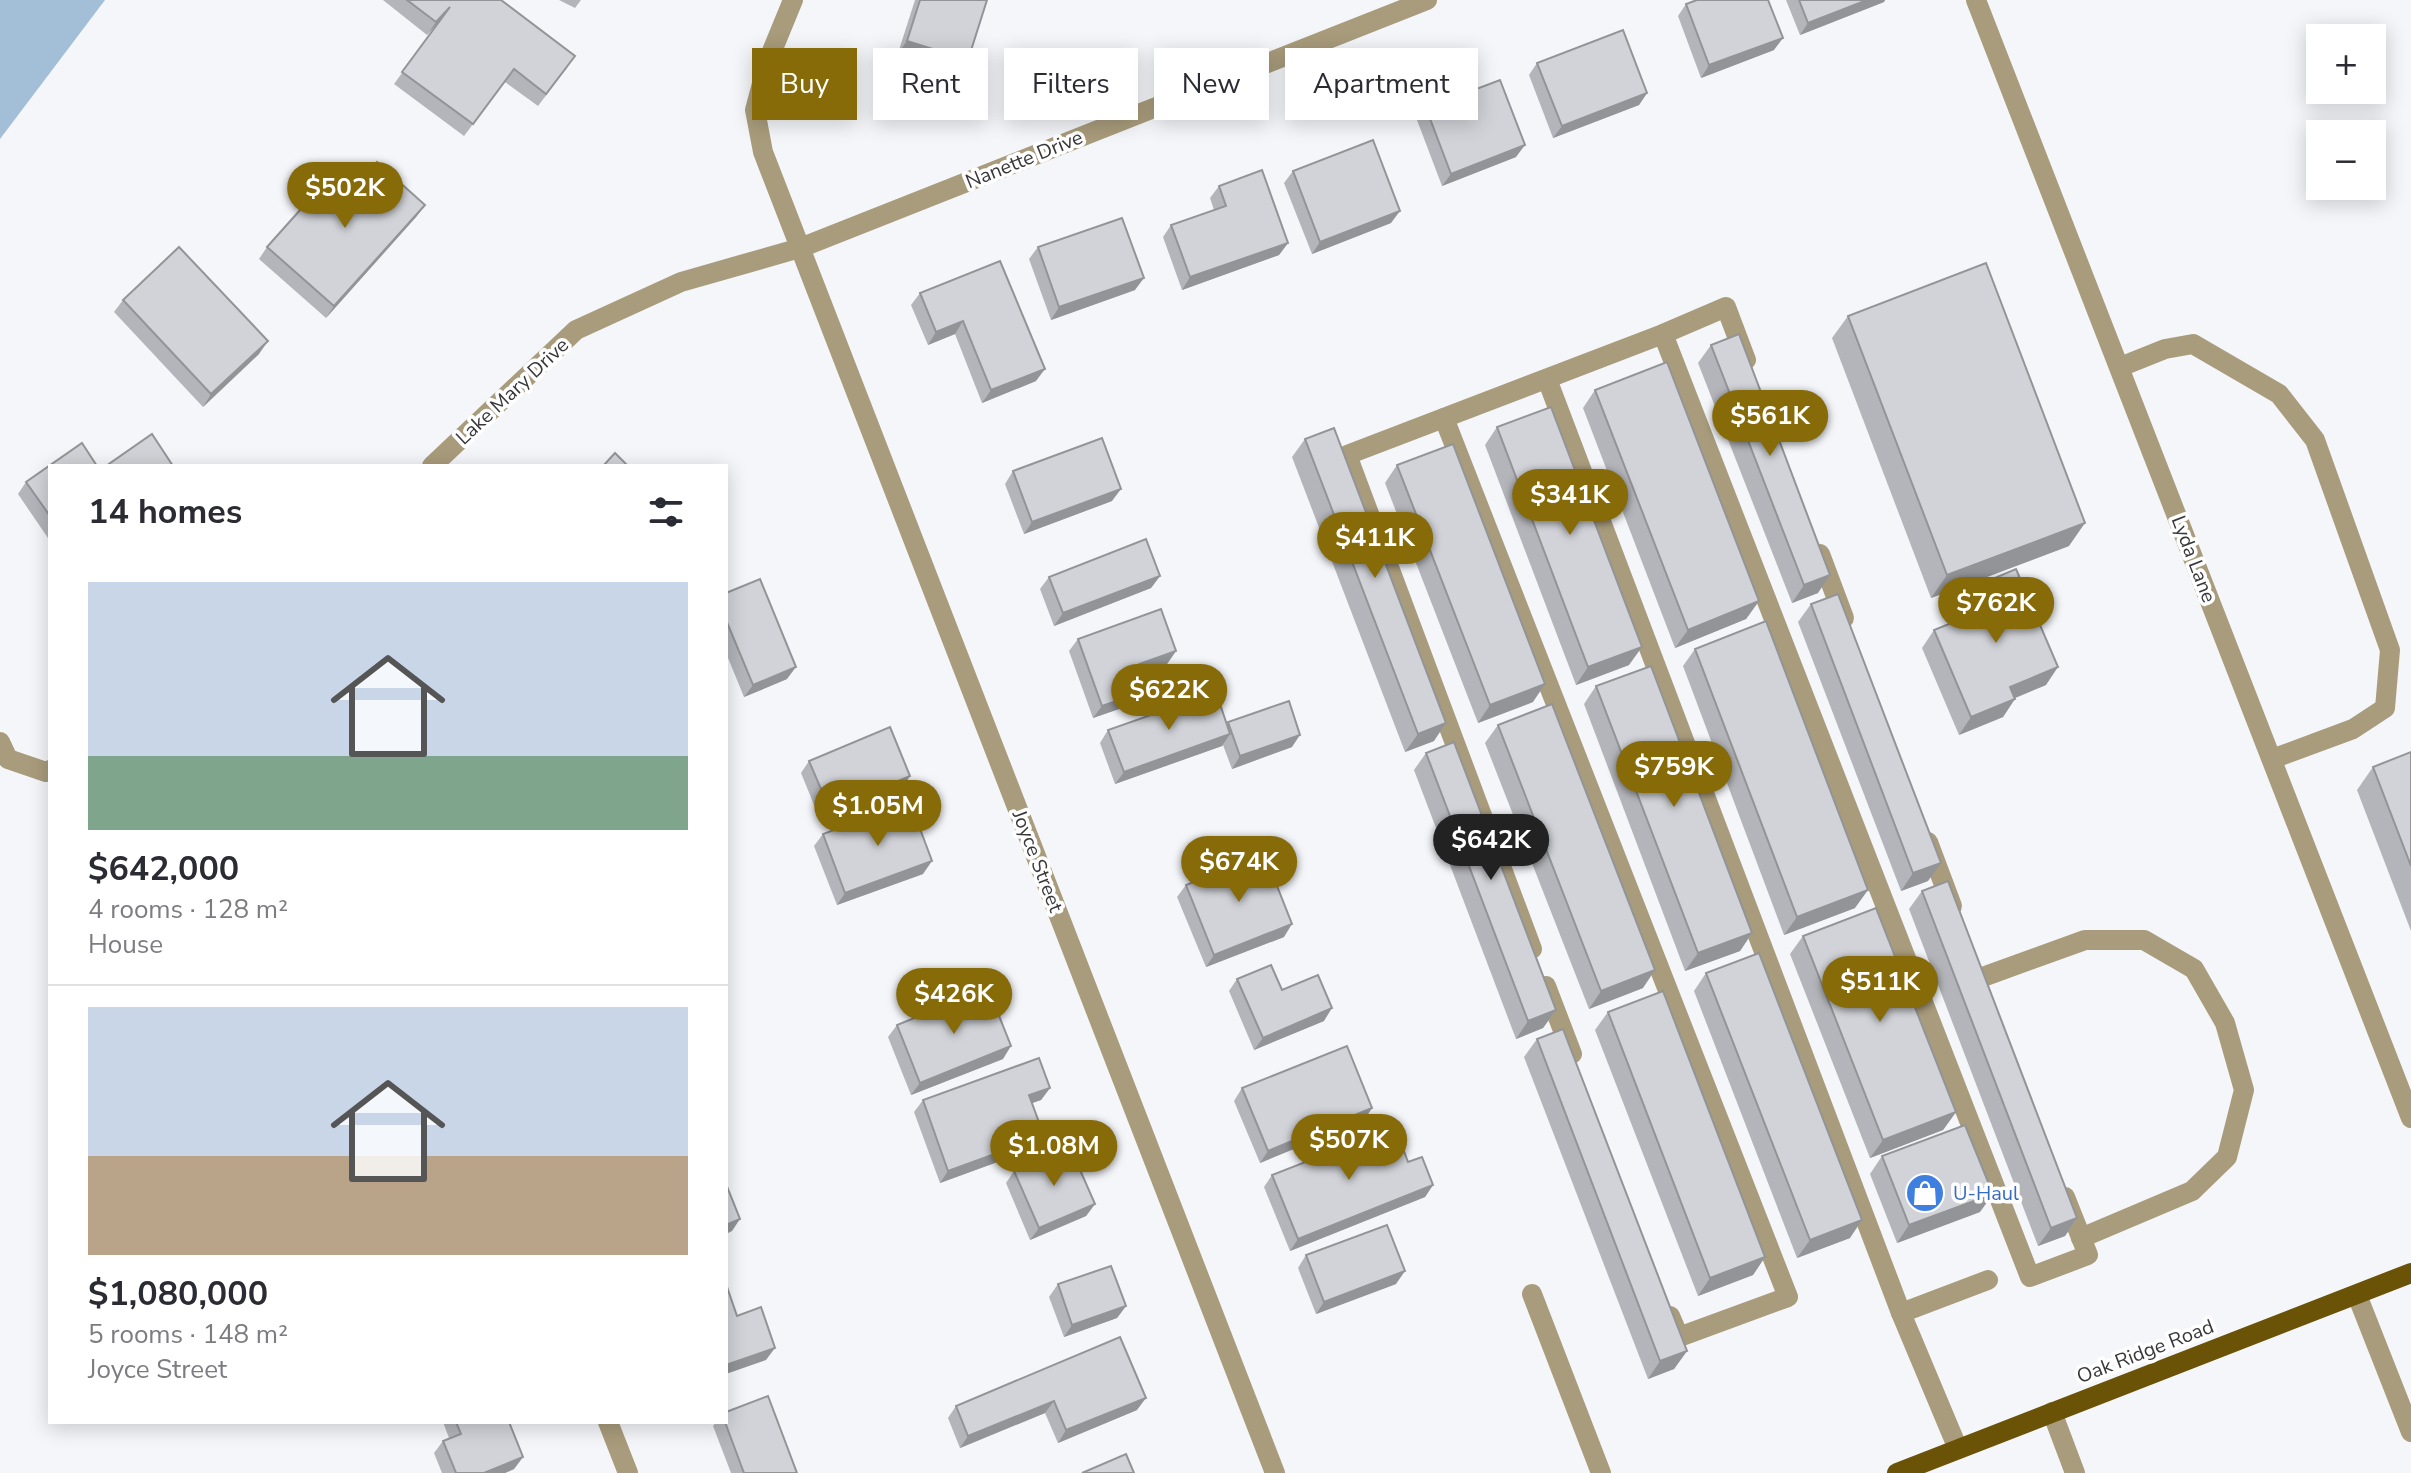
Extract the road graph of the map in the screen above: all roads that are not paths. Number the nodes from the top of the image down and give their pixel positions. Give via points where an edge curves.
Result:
1 (793, 0) edge
2 (1427, 0) edge
3 (1976, 0) edge
4 (800, 248) junction
5 (1663, 334) junction
6 (2120, 367) junction
7 (1547, 379) junction
8 (1755, 381) edge
9 (1444, 418) junction
10 (434, 464) edge
11 (1811, 530) edge
12 (1850, 635) edge
13 (0, 742) edge
14 (2272, 759) junction
15 (48, 771) edge
16 (1923, 829) edge
17 (1957, 919) edge
18 (1980, 978) edge
19 (1577, 1068) edge
20 (2411, 1118) edge
21 (2058, 1180) edge
22 (2081, 1238) junction
23 (2411, 1273) edge
24 (1988, 1280) dead end
25 (1662, 1292) edge
26 (1532, 1294) dead end
27 (2357, 1295) junction
28 (1901, 1313) junction
29 (2052, 1412) junction
30 (609, 1424) edge
31 (2411, 1432) edge
32 (1958, 1449) junction
33 (628, 1473) edge
34 (1275, 1473) edge
35 (1601, 1473) edge
36 (1897, 1473) edge
37 (2075, 1473) edge

1 - 4 street via 755,110 763,152
2 - 4 street, Nanette Drive
3 - 6 street, Lyda Lane
4 - 10 street, Lake Mary Drive via 681,282 576,330
4 - 34 street, Joyce Street
5 - 7 street
5 - 8 street via 1726,307
5 - 22 street via 2030,1277 2088,1255
6 - 14 street, Lyda Lane
6 - 14 street via 2193,344 2279,394 2315,440 2390,650 2385,708 2353,729
7 - 9 street
7 - 28 street
9 - 19 street via 1347,455
9 - 25 street via 1788,1297 1679,1337
11 - 12 street
13 - 15 street via 8,759
14 - 20 street, Lyda Lane
16 - 17 street
18 - 22 street via 2085,940 2144,940 2194,969 2225,1023 2244,1090 2227,1157 2192,1191
21 - 22 street
23 - 27 main road, Oak Ridge Road
24 - 28 street
26 - 35 street
27 - 29 main road, Oak Ridge Road
27 - 31 street
28 - 32 street
29 - 32 main road, Oak Ridge Road
29 - 37 street
30 - 33 street
32 - 36 main road, Oak Ridge Road

